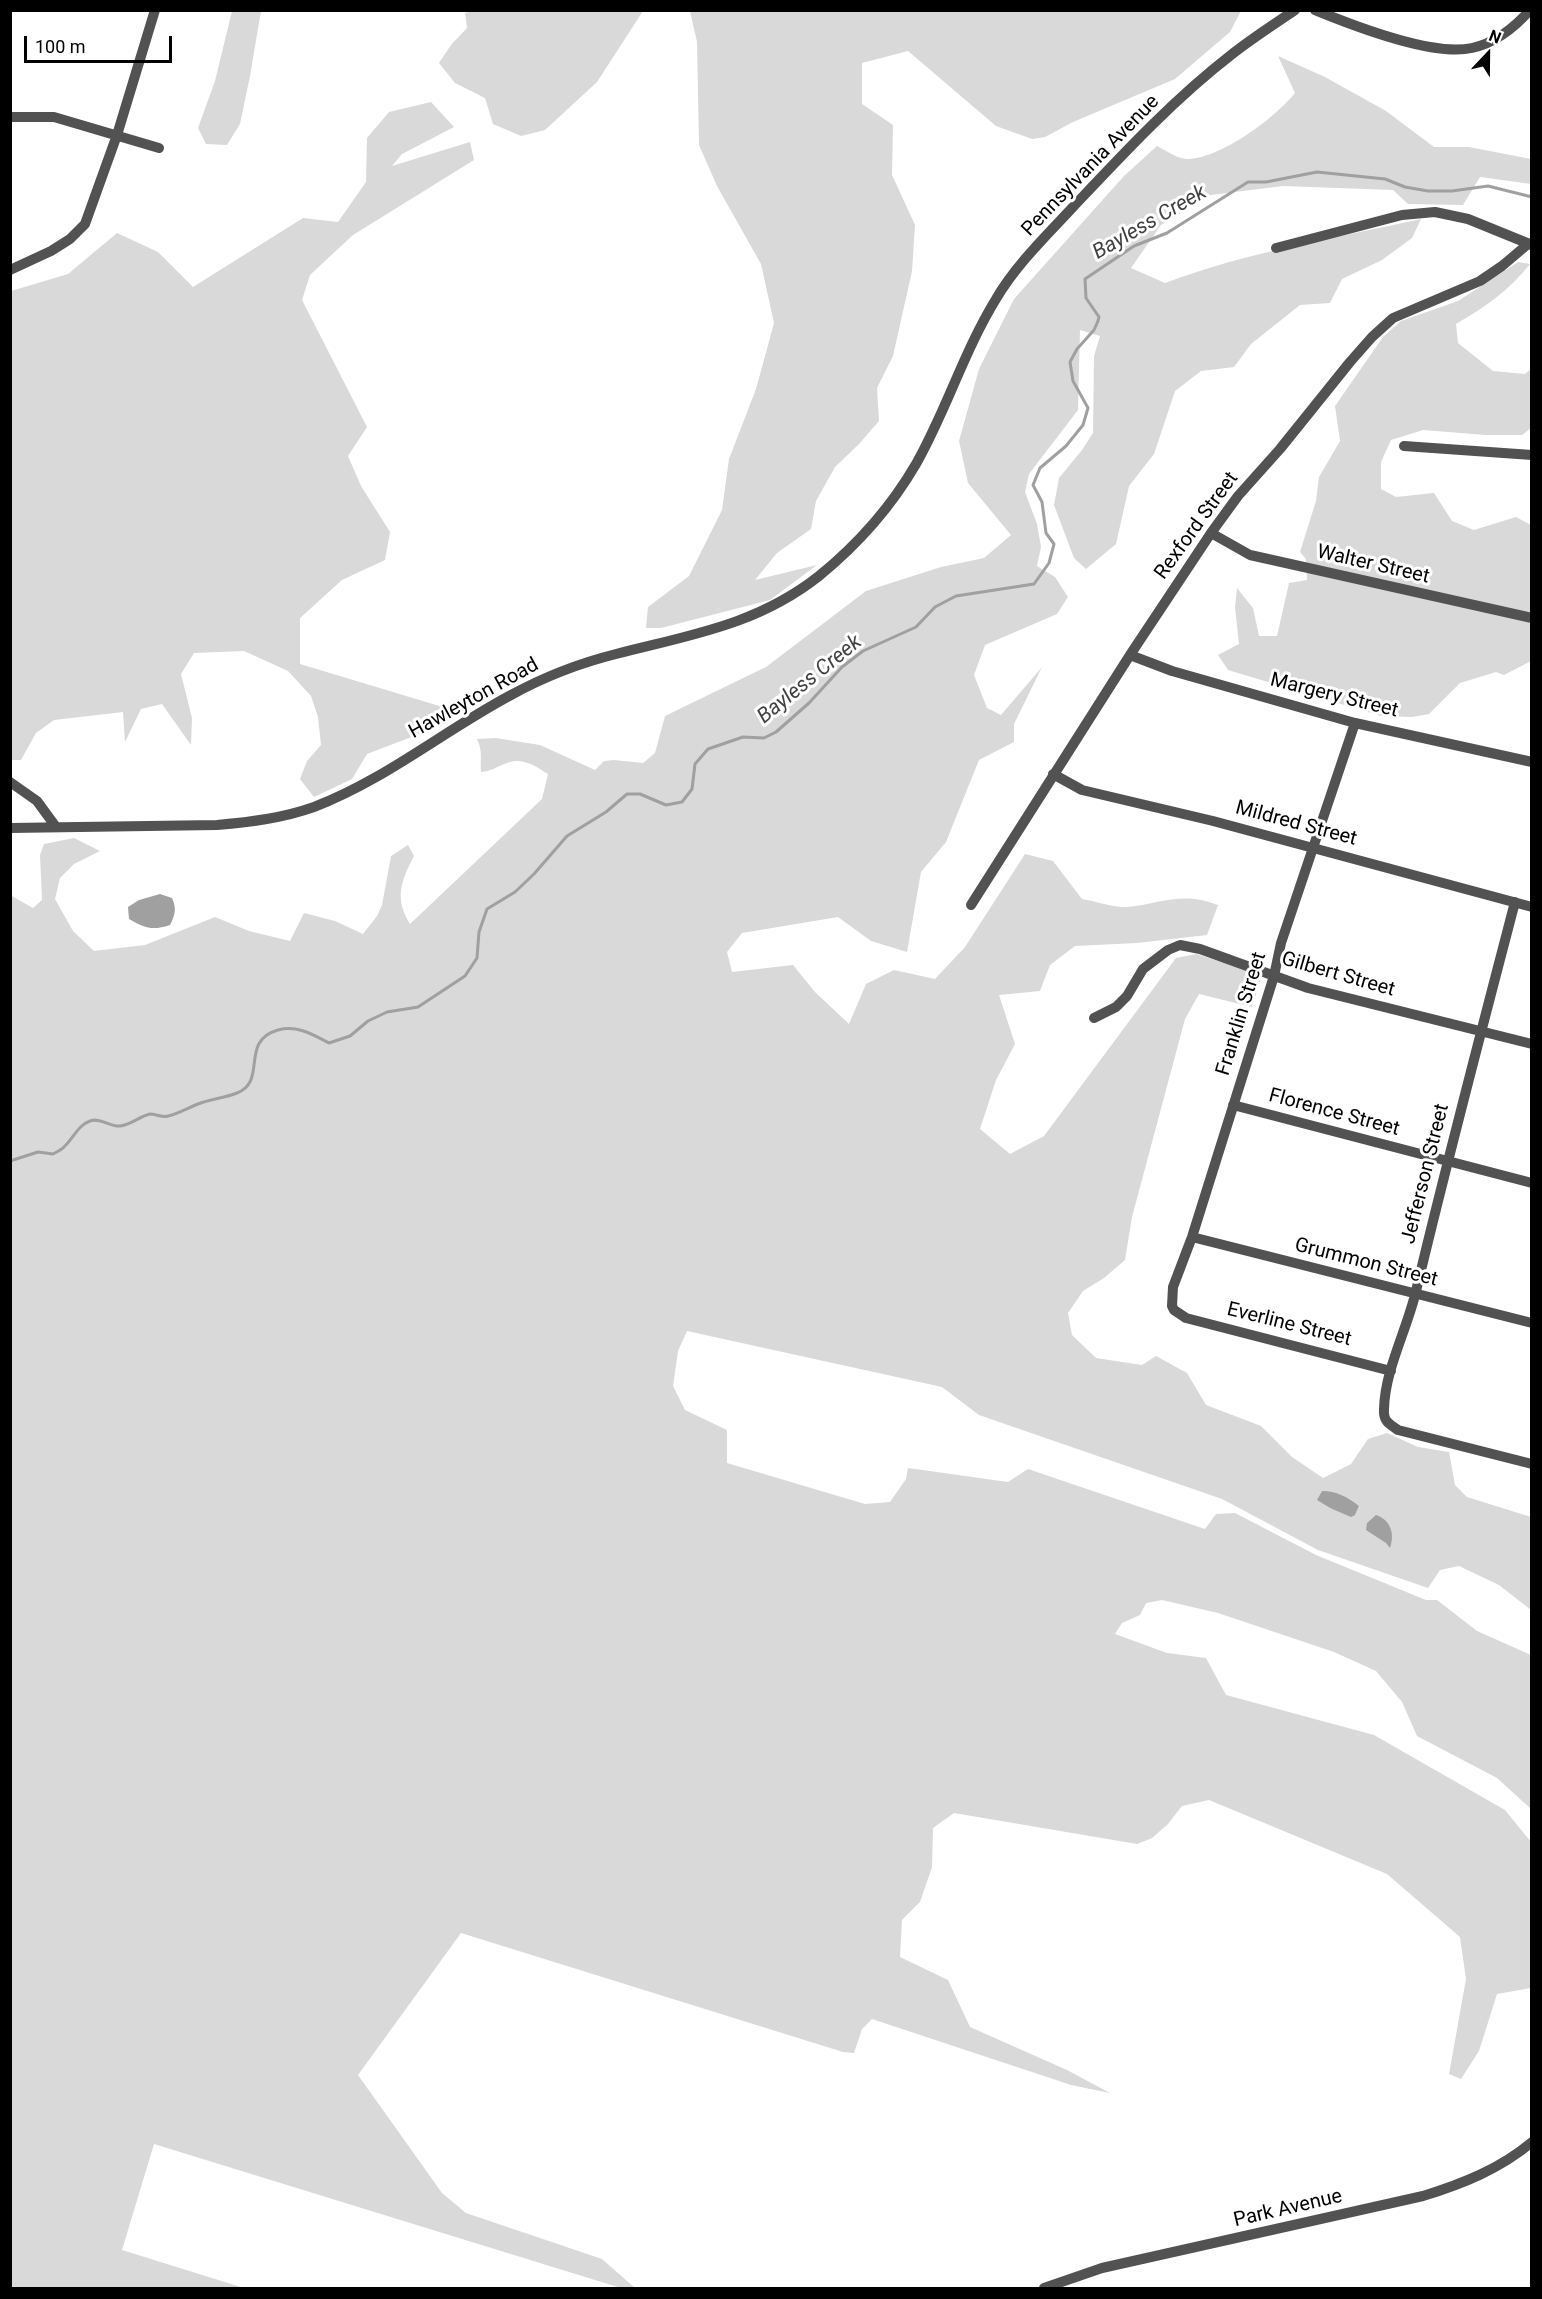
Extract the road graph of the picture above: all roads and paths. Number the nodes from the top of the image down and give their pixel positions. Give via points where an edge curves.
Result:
1 (156, 10) edge
2 (1294, 10) edge
3 (1315, 10) edge
4 (1530, 10) edge
5 (10, 117) edge
6 (117, 135) junction
7 (159, 148) dead end
8 (1530, 244) edge
9 (1276, 248) dead end
10 (10, 270) edge
11 (955, 382) joint
12 (1404, 446) dead end
13 (1532, 455) edge
14 (1211, 533) junction
15 (1532, 618) edge
16 (1130, 655) junction
17 (1355, 723) junction
18 (1532, 762) edge
19 (1053, 774) junction
20 (10, 782) edge
21 (56, 827) junction
22 (10, 828) edge
23 (1313, 847) junction
24 (1515, 902) junction
25 (970, 905) dead end
26 (1532, 907) edge
27 (1274, 976) junction
28 (1094, 1018) dead end
29 (1481, 1031) junction
30 (1532, 1044) edge
31 (1233, 1105) junction
32 (1447, 1161) junction
33 (1532, 1184) edge
34 (1192, 1237) junction
35 (1416, 1294) junction
36 (1179, 1313) joint
37 (1532, 1323) edge
38 (1391, 1371) junction
39 (1532, 1464) edge
40 (1532, 2142) edge
41 (1044, 2289) edge

1 - 6 street
2 - 11 street, Pennsylvania Avenue via 1186,93 1044,239 995,300
3 - 4 street via 1380,33 1454,51 1494,40
5 - 6 street via 54,117
6 - 7 street
6 - 10 street via 85,224 51,251
8 - 9 street via 1468,219 1435,212 1402,215
8 - 14 street, Rexford Street via 1480,281 1393,318 1372,337
11 - 21 street, Hawleyton Road via 916,465 874,522 817,577 765,610 720,628 613,654 544,679 476,714 344,793 291,814 218,825
12 - 13 street
14 - 15 street, Walter Street via 1250,555
14 - 16 street, Rexford Street
16 - 17 street, Margery Street via 1172,671
16 - 19 street, Rexford Street
17 - 18 street, Margery Street
17 - 23 street, Franklin Street
19 - 23 street, Mildred Street via 1082,790
19 - 25 street, Rexford Street
20 - 21 street via 37,801
21 - 22 street, Hawleyton Road
23 - 24 street, Mildred Street
23 - 27 street, Franklin Street
24 - 26 street, Mildred Street
24 - 29 street, Jefferson Street
27 - 28 street, Gilbert Street via 1180,945 1143,969 1116,1007
27 - 29 street, Gilbert Street
27 - 31 street, Franklin Street
29 - 30 street, Gilbert Street
29 - 32 street, Jefferson Street
31 - 32 street, Florence Street
31 - 34 street, Franklin Street
32 - 33 street, Florence Street
32 - 35 street, Jefferson Street
34 - 35 street, Grummon Street
34 - 36 street, Franklin Street via 1173,1287 1172,1306
35 - 37 street, Grummon Street
35 - 38 street, Jefferson Street
36 - 38 street, Everline Street via 1244,1334
38 - 39 street, Jefferson Street via 1385,1395 1387,1423 1398,1430
40 - 41 street, Park Avenue via 1486,2172 1423,2196 1102,2268

